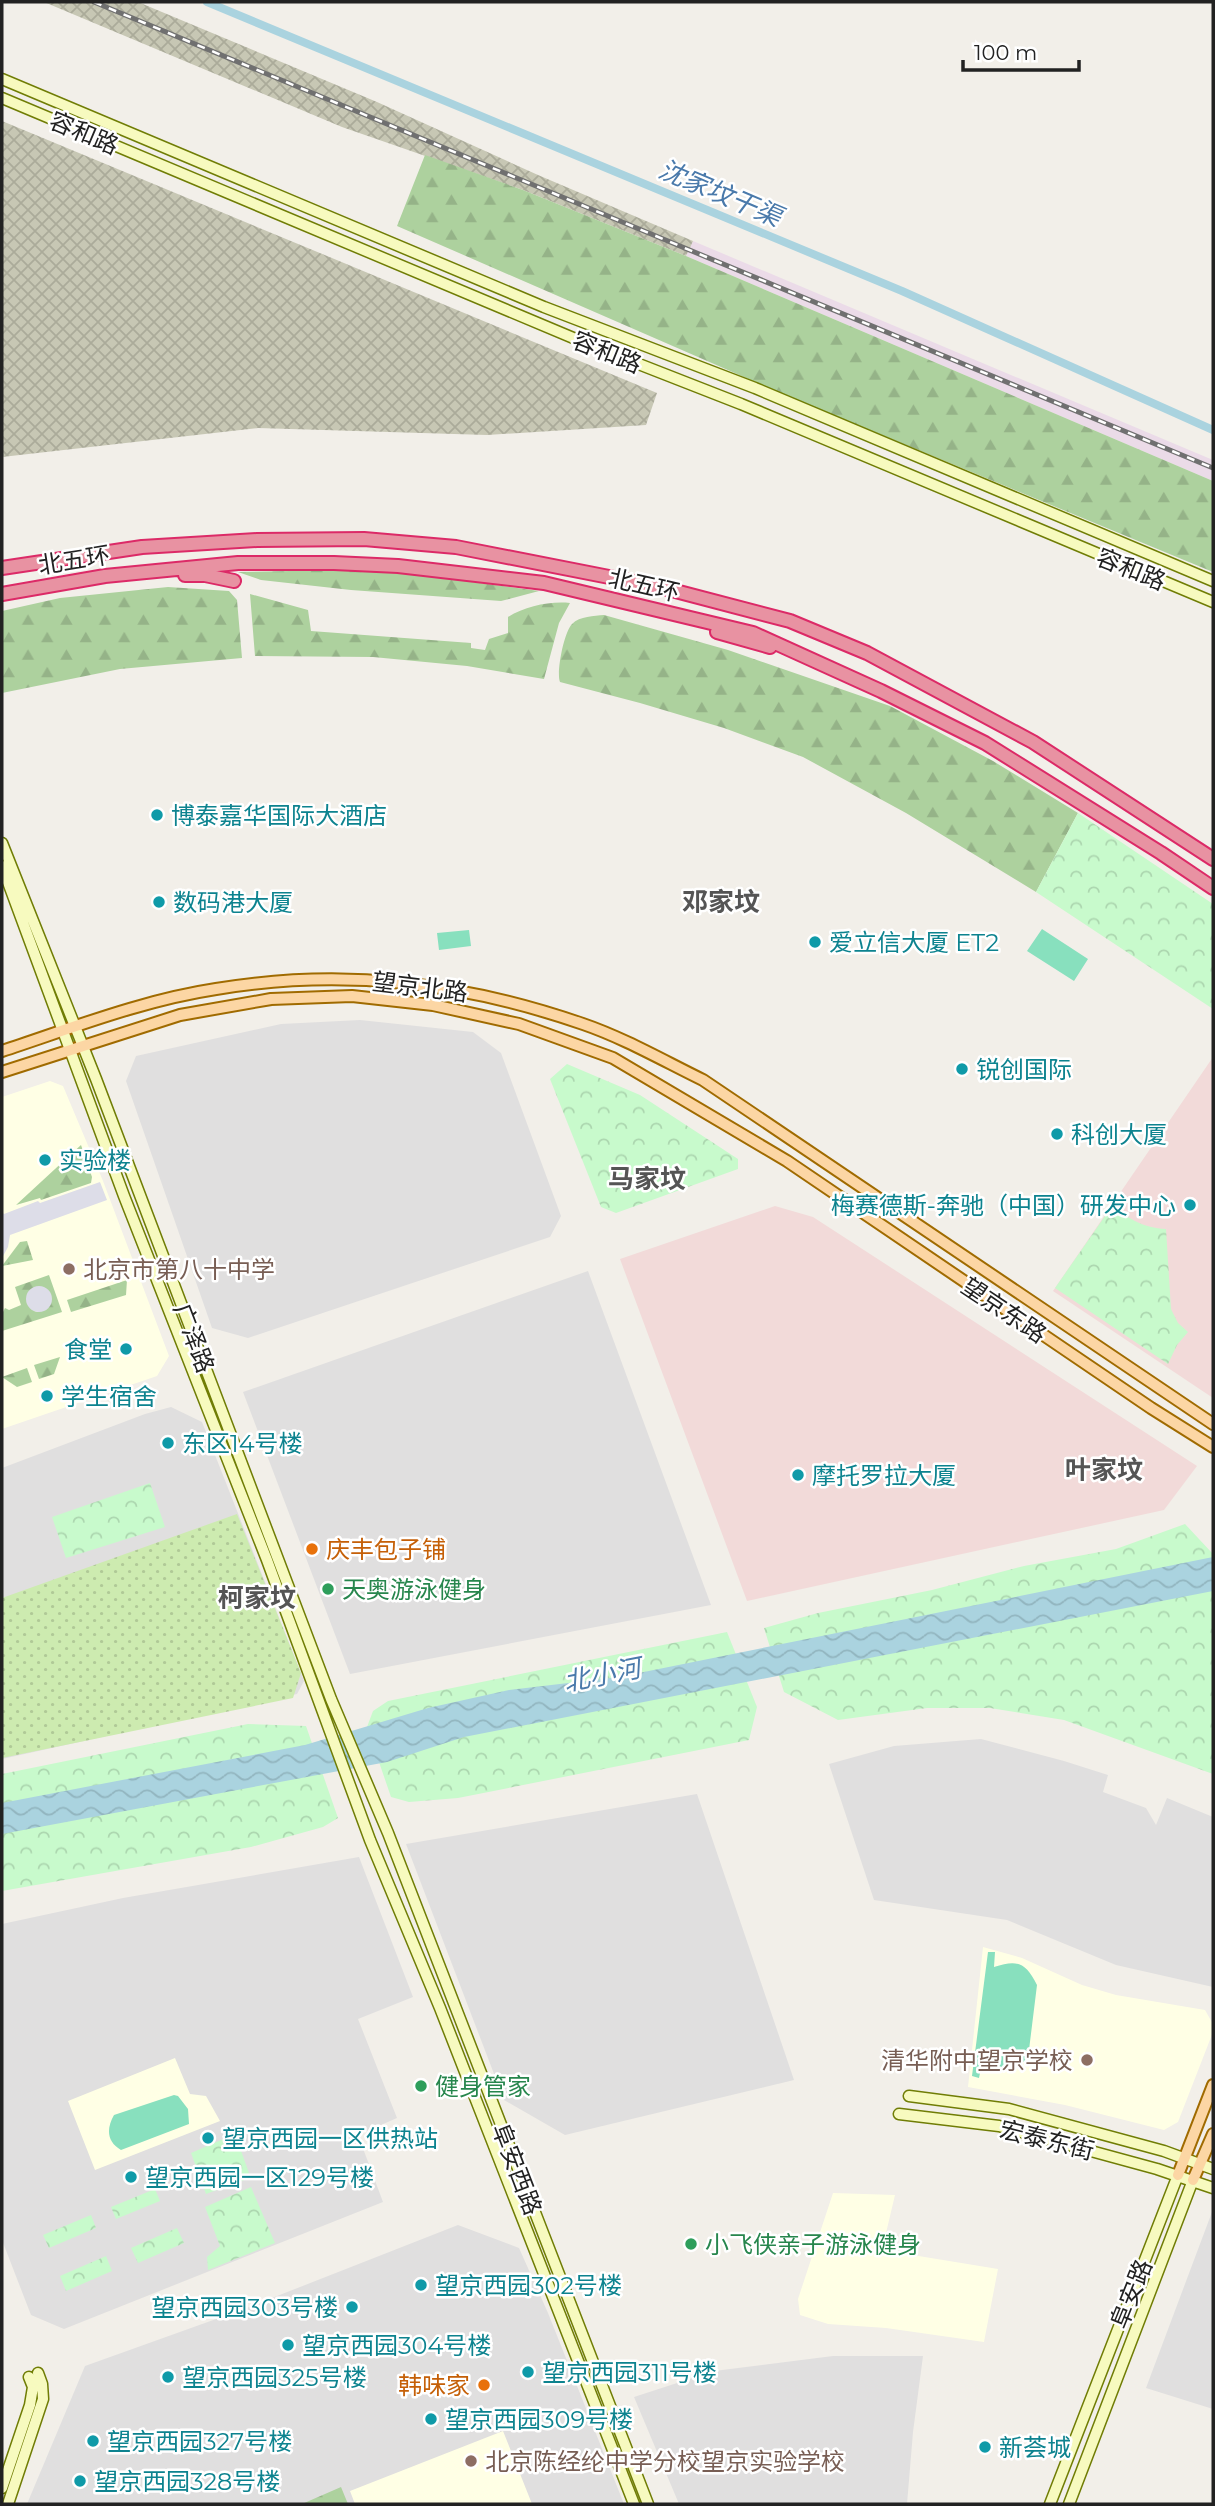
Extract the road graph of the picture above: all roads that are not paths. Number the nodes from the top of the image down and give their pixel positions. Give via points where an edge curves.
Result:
1 (2, 79) edge
2 (2, 98) edge
3 (2, 568) edge
4 (105, 576) junction
5 (234, 581) dead end
6 (1213, 581) edge
7 (2, 594) edge
8 (1213, 602) edge
9 (618, 607) dead end
10 (813, 659) junction
11 (2, 843) edge
12 (1213, 859) edge
13 (2, 866) edge
14 (1213, 888) edge
15 (75, 1027) junction
16 (62, 1032) junction
17 (83, 1046) junction
18 (69, 1049) junction
19 (2, 1051) edge
20 (2, 1072) edge
21 (808, 1153) joint
22 (797, 1169) joint
23 (1213, 1424) edge
24 (1213, 1447) edge
25 (388, 1833) joint
26 (370, 1840) joint
27 (1213, 2085) edge
28 (909, 2096) dead end
29 (899, 2114) dead end
30 (1213, 2134) edge
31 (1185, 2157) junction
32 (1201, 2164) junction
33 (1213, 2169) edge
34 (1178, 2175) junction
35 (1193, 2180) junction
36 (1213, 2188) edge
37 (2, 2488) edge
38 (8, 2504) edge
39 (634, 2504) edge
40 (648, 2504) edge
41 (1050, 2504) edge
42 (1069, 2504) edge

1 - 6 main road, 容和路
2 - 8 main road, 容和路
3 - 12 highway, 北五环 via 142,547 364,539 456,547 660,587 790,621 867,653 1033,742
4 - 5 highway via 205,575
4 - 7 highway, 北五环
4 - 10 highway, 北五环 via 238,564 334,563 544,583 753,633
9 - 10 highway
10 - 14 highway, 北五环 via 985,743
11 - 15 main road, 广泽路
13 - 16 main road, 广泽路
15 - 16 main road, 望京北路
15 - 17 main road, 广泽路
15 - 21 main road, 望京北路 via 215,989 302,978 467,990 584,1024 634,1045 703,1080
16 - 18 main road, 广泽路
16 - 19 main road, 望京北路
17 - 18 main road, 望京北路
17 - 22 main road, 望京北路 via 180,1015 271,999 352,996 433,1005 519,1024 613,1058
17 - 25 main road, 广泽路 via 255,1500
18 - 20 main road, 望京北路
18 - 26 main road, 广泽路
21 - 23 main road, 望京东路
22 - 24 main road, 望京东路
25 - 40 main road, 阜安西路
26 - 39 main road, 阜安西路
27 - 31 main road, 阜安路
28 - 31 main road via 1009,2109
29 - 34 main road, 宏泰东街 via 999,2126
30 - 32 main road, 阜安路
31 - 32 main road
31 - 34 main road, 阜安路
32 - 33 main road
32 - 35 main road, 阜安路
34 - 35 main road, 宏泰东街
34 - 41 main road, 阜安路
35 - 36 main road, 宏泰东街
35 - 42 main road, 阜安路
37 - 38 main road via 30,2405 33,2375 43,2384 43,2399

